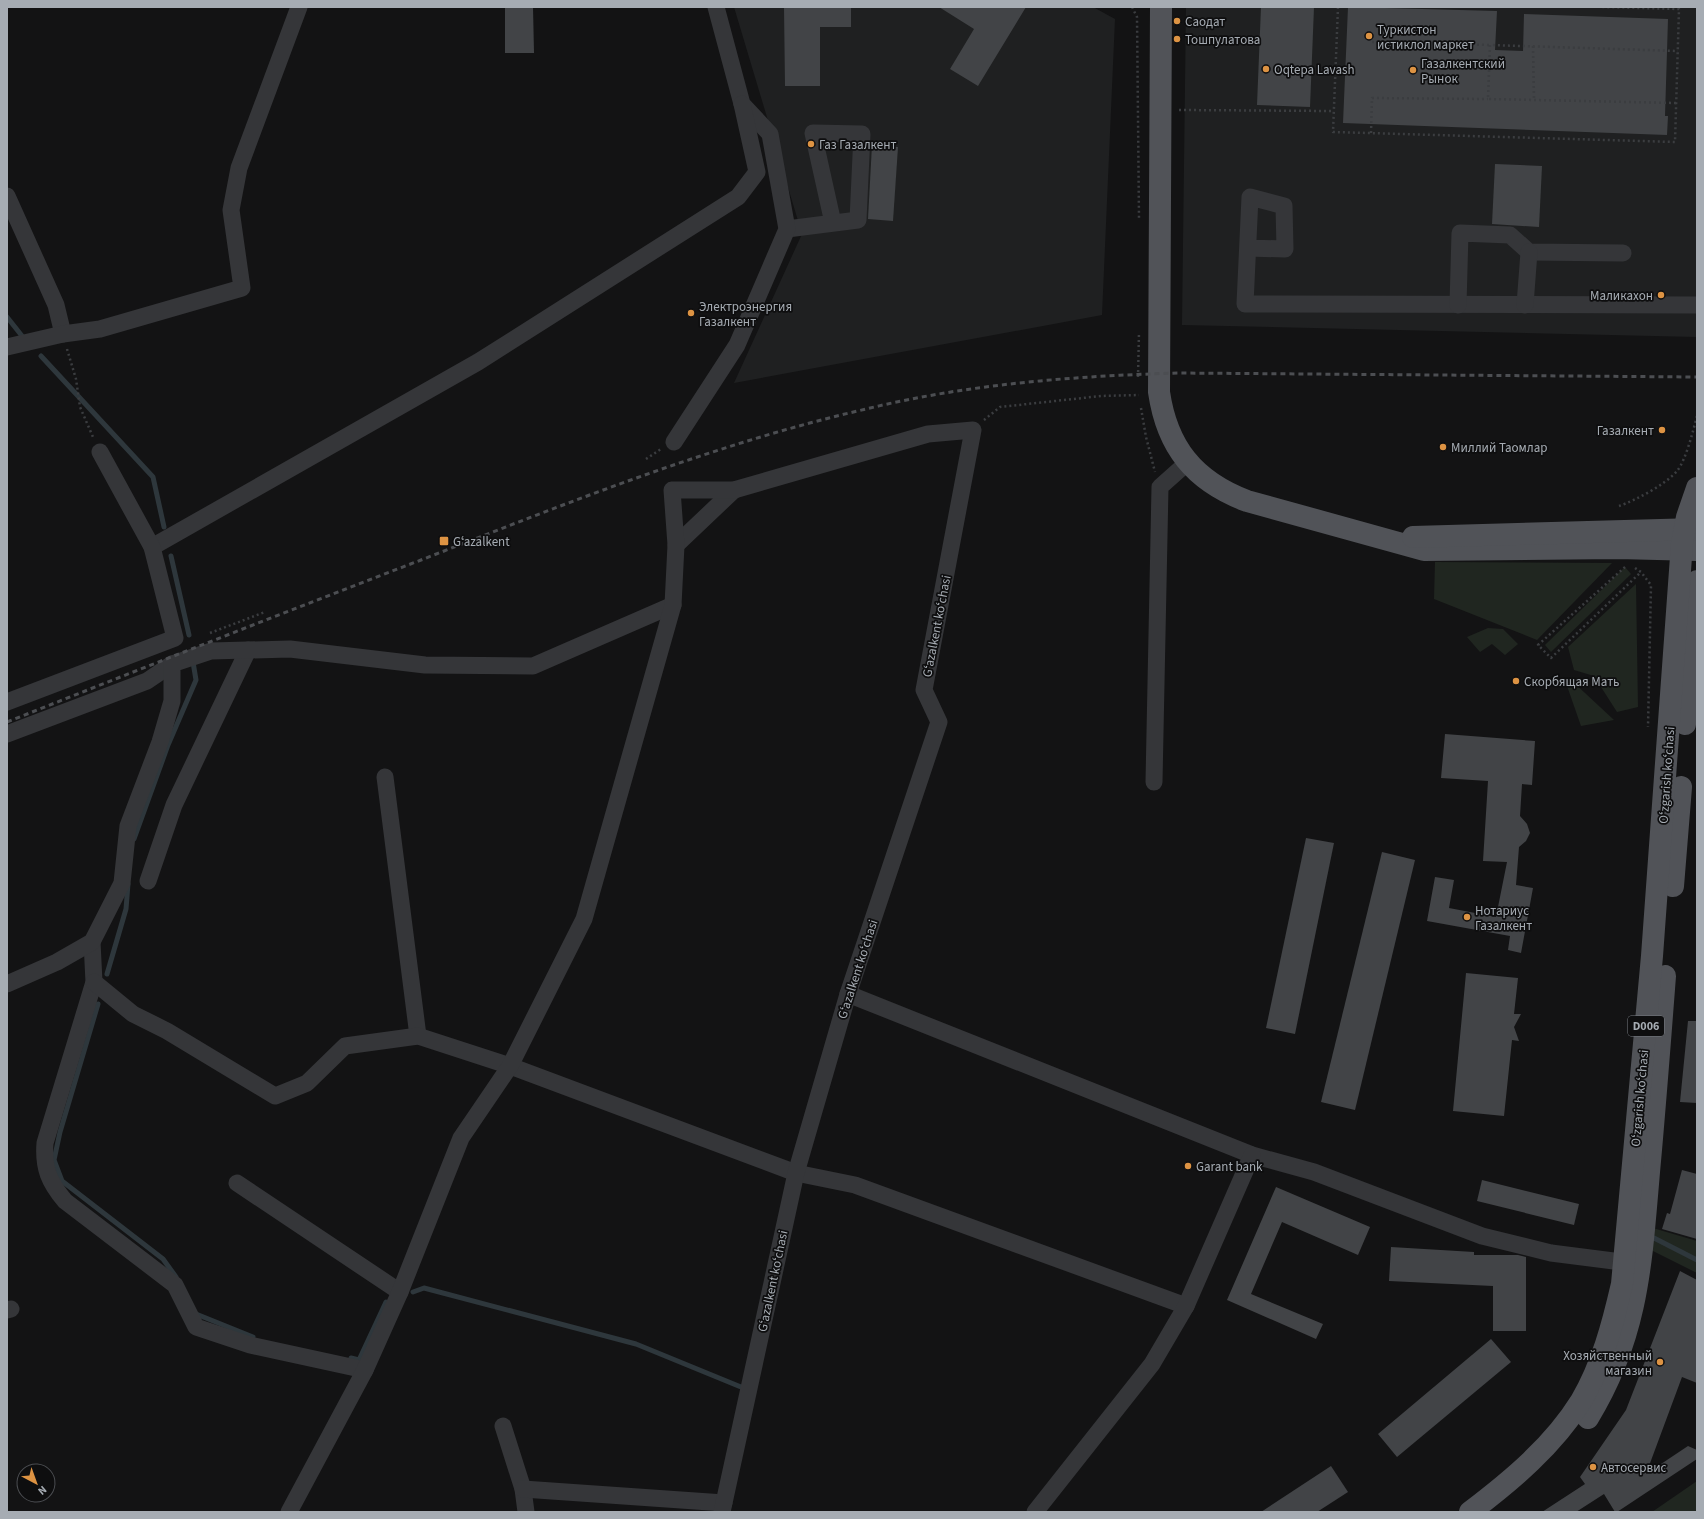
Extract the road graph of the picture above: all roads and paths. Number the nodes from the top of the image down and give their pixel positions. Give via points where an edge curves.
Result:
1 (299, 7) edge
2 (716, 7) edge
3 (1132, 7) edge
4 (1161, 7) edge
5 (1338, 7) edge
6 (1601, 7) edge
7 (1372, 42) dead end
8 (1490, 45) junction
9 (1533, 46) junction
10 (1678, 51) junction
11 (1488, 99) junction
12 (1534, 100) junction
13 (1676, 103) junction
14 (742, 104) junction
15 (1175, 110) dead end
16 (1334, 111) junction
17 (1371, 133) junction
18 (7, 196) edge
19 (833, 223) junction
20 (1139, 227) dead end
21 (787, 229) junction
22 (1248, 248) dead end
23 (1529, 252) junction
24 (1623, 253) dead end
25 (1458, 305) junction
26 (1525, 305) junction
27 (1697, 306) edge
28 (1139, 329) dead end
29 (63, 334) junction
30 (7, 346) edge
31 (1139, 383) dead end
32 (1139, 389) dead end
33 (1139, 395) junction
34 (1697, 416) edge
35 (973, 430) junction
36 (674, 442) dead end
37 (100, 452) joint
38 (1188, 462) junction
39 (1160, 487) junction
40 (1697, 488) edge
41 (734, 490) junction
42 (1619, 506) dead end
43 (1690, 540) edge
44 (676, 545) junction
45 (152, 547) junction
46 (1624, 562) dead end
47 (1629, 564) junction
48 (1641, 572) junction
49 (1697, 581) edge
50 (673, 605) junction
51 (265, 612) dead end
52 (206, 635) dead end
53 (248, 650) junction
54 (172, 664) junction
55 (7, 702) edge
56 (1649, 731) dead end
57 (7, 734) edge
58 (385, 777) dead end
59 (1154, 782) dead end
60 (148, 881) dead end
61 (92, 942) junction
62 (94, 982) junction
63 (7, 984) edge
64 (848, 994) junction
65 (418, 1036) junction
66 (510, 1066) junction
67 (1252, 1155) junction
68 (796, 1173) junction
69 (237, 1183) dead end
70 (1633, 1263) junction
71 (400, 1292) junction
72 (1186, 1306) junction
73 (366, 1370) junction
74 (503, 1426) dead end
75 (523, 1489) junction
76 (723, 1507) edge
77 (289, 1512) edge
78 (526, 1512) edge
79 (1035, 1512) edge
80 (1470, 1512) edge
81 (1489, 1512) edge

1 - 29 street via 239,168 231,210 242,288 100,329
2 - 14 street
3 - 20 path via 1137,17
4 - 38 main road via 1159,392 1167,429
5 - 16 path
6 - 10 path via 1679,9
7 - 8 path
8 - 9 path
8 - 11 path
9 - 10 path
9 - 12 path
10 - 13 path
11 - 12 path
11 - 17 path via 1372,98
12 - 13 path
13 - 17 path via 1675,142
14 - 21 street via 770,134
14 - 45 street via 757,172 738,197 478,362
15 - 16 path
16 - 17 path via 1333,132
18 - 29 street via 56,305
19 - 19 street via 858,220 862,134 813,133
19 - 21 street
21 - 36 street via 737,345
22 - 25 street via 1245,304
23 - 24 street
23 - 25 street via 1510,235 1460,233
23 - 26 street
25 - 26 street
26 - 27 street
28 - 31 path
29 - 30 street
29 - 37 path via 76,379 80,407
32 - 33 path
33 - 35 path via 1101,396 1000,407
33 - 39 path via 1151,462
34 - 42 path via 1691,439 1677,471 1633,502
35 - 41 street via 928,434
35 - 64 street, Gʻazalkent koʻchasi via 924,690 938,722
37 - 45 street
38 - 39 street
38 - 43 main road via 1211,482 1242,500 1424,550 1610,548
39 - 59 street
40 - 43 main road, Oʻzgarish koʻchasi / D006 via 1692,499
41 - 44 street
41 - 44 street via 672,490
43 - 70 main road, Oʻzgarish koʻchasi / D006 via 1654,924
44 - 50 street
45 - 55 street via 175,638
46 - 47 path
47 - 48 path
47 - 48 path via 1538,645 1551,658
48 - 56 path via 1651,585
49 - 70 main road, Oʻzgarish koʻchasi / D006
50 - 53 street via 533,666 425,665 290,649
50 - 66 street via 584,919
51 - 52 path
53 - 54 street via 211,651
53 - 60 street via 174,805
54 - 57 street via 147,681
54 - 61 street via 172,701 160,742 128,826 122,883
58 - 65 street
61 - 62 street
61 - 63 street via 57,962
62 - 65 street via 133,1014 167,1031 275,1096 307,1083 344,1046
62 - 73 street via 45,1143 44,1158 55,1188 65,1201 175,1285 196,1327 250,1345
64 - 67 street
64 - 68 street, Gʻazalkent koʻchasi
65 - 66 street
66 - 68 street
66 - 71 street via 461,1138
67 - 70 street via 1314,1172 1482,1236 1551,1253
67 - 72 street
68 - 72 street via 855,1185
68 - 76 street, Gʻazalkent koʻchasi
69 - 71 street
70 - 80 main road, Oʻzgarish koʻchasi / D006 via 1591,1381 1571,1417 1545,1448 1501,1489
70 - 81 main road, Oʻzgarish koʻchasi / D006 via 1634,1305 1624,1345 1607,1384 1586,1422 1544,1467
71 - 73 street
72 - 79 street via 1152,1364
73 - 77 street
74 - 75 street
75 - 76 street
75 - 78 street

